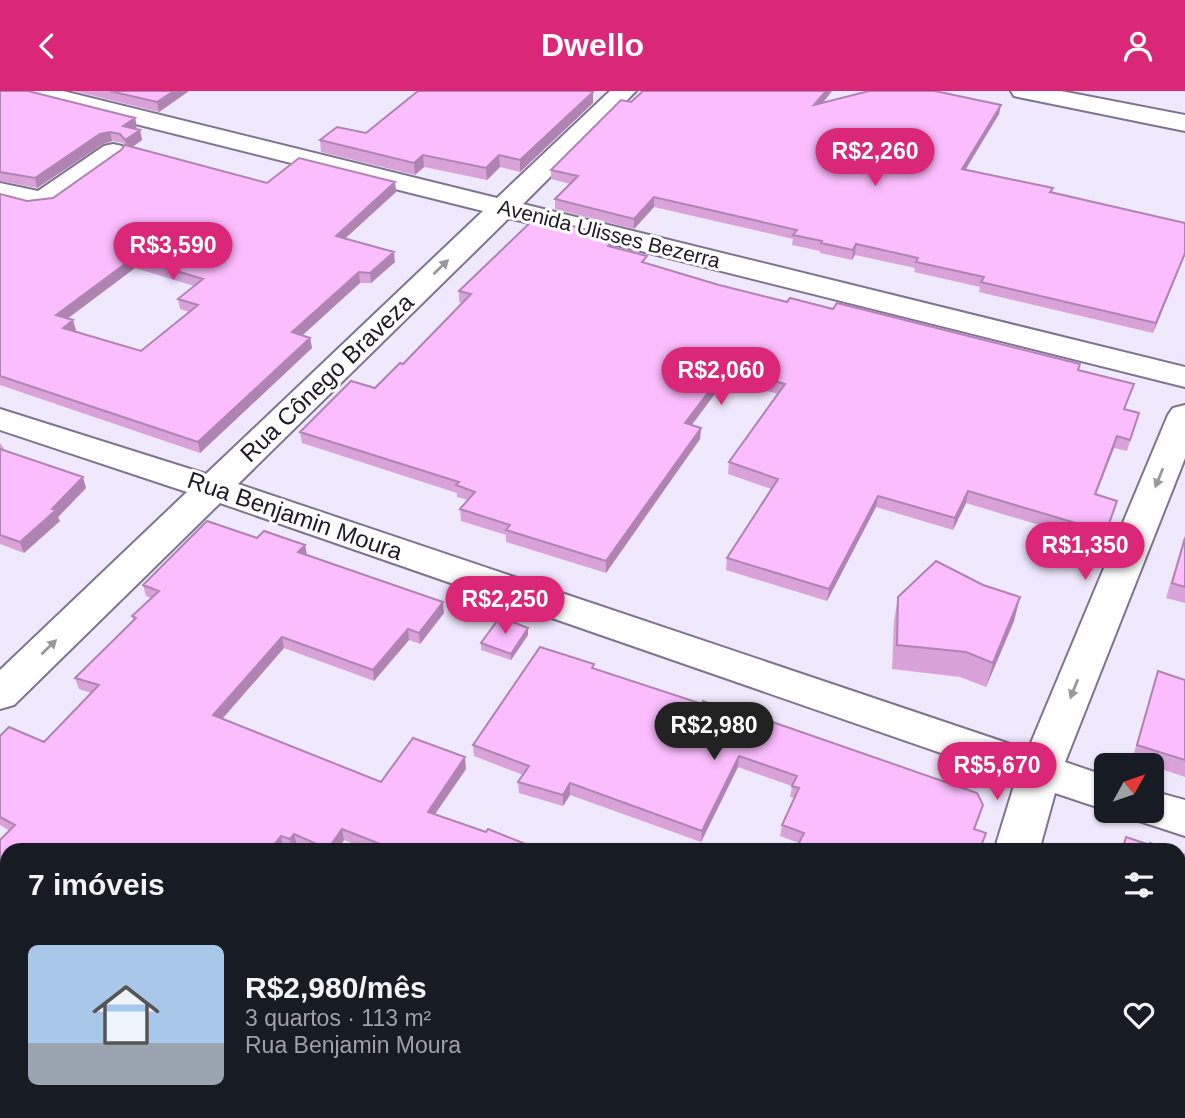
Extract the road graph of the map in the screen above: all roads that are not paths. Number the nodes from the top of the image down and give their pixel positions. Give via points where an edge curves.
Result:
1 (33, 91) edge
2 (624, 91) edge
3 (1023, 91) edge
4 (1091, 91) edge
5 (1185, 109) edge
6 (1185, 123) edge
7 (113, 152) edge
8 (0, 191) edge
9 (503, 208) junction
10 (1185, 377) edge
11 (1185, 415) edge
12 (0, 419) edge
13 (214, 488) junction
14 (0, 694) edge
15 (1040, 772) junction
16 (1094, 789) edge
17 (1164, 812) edge
18 (1185, 818) edge
19 (1018, 843) edge

1 - 9 street, Avenida Ulisses Bezerra
2 - 9 street, Rua Cônego Braveza
3 - 6 street
4 - 5 street
7 - 8 street via 46,199 31,200
9 - 10 street, Avenida Ulisses Bezerra
13 -> 9 street, Rua Cônego Braveza
11 -> 15 street
12 - 13 street, Rua Benjamin Moura
14 -> 13 street, Rua Cônego Braveza
13 - 15 street, Rua Benjamin Moura
15 - 16 street, Rua Benjamin Moura
15 - 19 street
17 - 18 street

